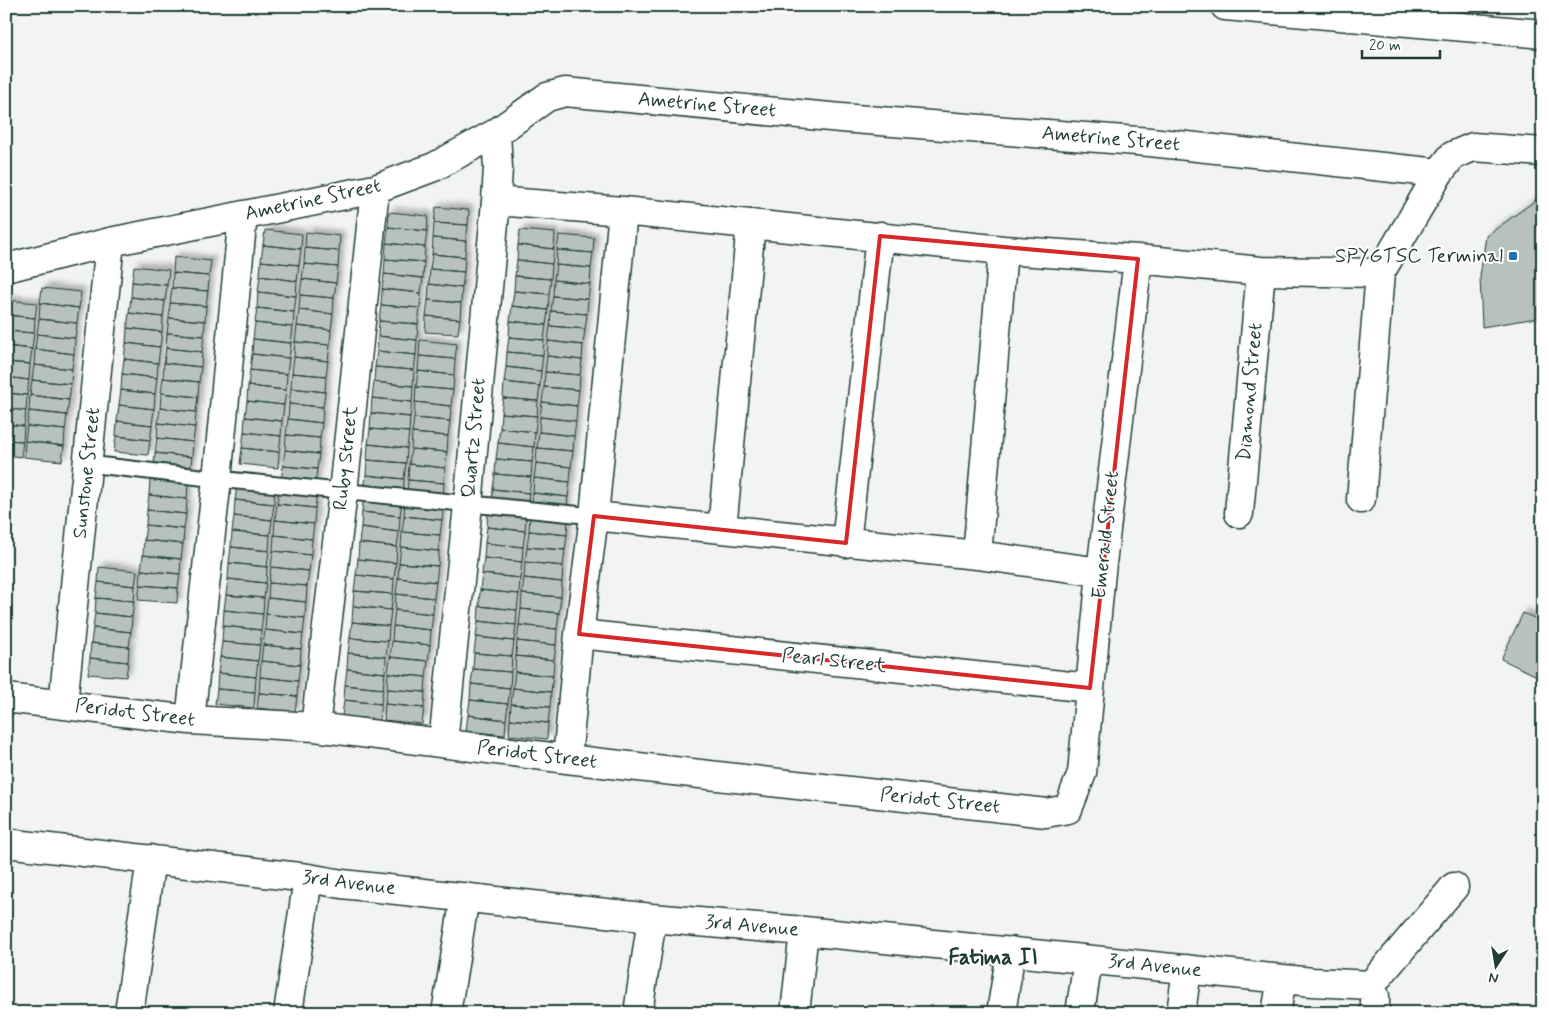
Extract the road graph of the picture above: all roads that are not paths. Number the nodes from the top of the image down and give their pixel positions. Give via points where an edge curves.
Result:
1 (1225, 6) edge
2 (1543, 34) edge
3 (496, 133) junction
4 (1543, 152) edge
5 (1439, 173) junction
6 (374, 189) junction
7 (496, 201) junction
8 (623, 211) junction
9 (243, 215) junction
10 (751, 224) junction
11 (880, 236) junction
12 (110, 242) junction
13 (1003, 250) junction
14 (1138, 259) junction
15 (6, 268) edge
16 (1261, 271) junction
17 (1380, 273) junction
18 (88, 464) junction
19 (217, 480) junction
20 (343, 492) junction
21 (1361, 499) dead end
22 (468, 505) junction
23 (1239, 512) dead end
24 (594, 516) junction
25 (722, 529) junction
26 (846, 543) junction
27 (976, 555) junction
28 (1101, 572) junction
29 (579, 634) junction
30 (1090, 688) junction
31 (6, 698) edge
32 (63, 704) junction
33 (190, 720) junction
34 (315, 727) junction
35 (443, 743) junction
36 (567, 759) junction
37 (1068, 809) joint
38 (7, 846) edge
39 (151, 859) junction
40 (308, 878) junction
41 (1454, 887) dead end
42 (465, 896) junction
43 (652, 918) junction
44 (804, 931) junction
45 (1011, 952) junction
46 (1088, 960) junction
47 (1187, 969) junction
48 (1282, 979) junction
49 (1371, 985) junction
50 (129, 1013) edge
51 (288, 1013) edge
52 (446, 1013) edge
53 (638, 1013) edge
54 (795, 1013) edge
55 (1001, 1013) edge
56 (1080, 1013) edge
57 (1181, 1013) edge
58 (1276, 1013) edge
59 (1375, 1013) edge

1 - 2 street
3 - 5 street, Ametrine Street via 547,97 565,92 1150,142
3 - 6 street, Ametrine Street via 434,167
3 - 7 street, Quartz Street
4 - 5 street via 1473,147 1452,156
5 - 17 street
6 - 9 street, Ametrine Street
6 - 20 street, Ruby Street
7 - 8 street
7 - 22 street, Quartz Street
8 - 10 street
8 - 24 street
9 - 12 street, Ametrine Street
9 - 19 street
10 - 11 street
10 - 25 street
11 - 13 street
11 - 26 street
12 - 15 street, Ametrine Street
12 - 18 street, Sunstone Street
13 - 14 street
13 - 27 street
14 - 16 street
14 - 28 street, Emerald Street
16 - 17 street
16 - 23 street, Diamond Street
17 - 21 street
18 - 19 lane
18 - 32 street, Sunstone Street
19 - 20 lane
19 - 33 street
20 - 22 lane
20 - 34 street, Ruby Street
22 - 24 lane
22 - 35 street, Quartz Street
24 - 25 street
24 - 29 street
25 - 26 street
26 - 27 street
27 - 28 street
28 - 30 street, Emerald Street
29 - 30 street, Pearl Street
29 - 36 street
30 - 37 street, Emerald Street via 1082,773
31 - 32 street, Peridot Street
32 - 33 street, Peridot Street
33 - 34 street, Peridot Street
34 - 35 street, Peridot Street
35 - 36 street, Peridot Street
36 - 37 street, Peridot Street via 1046,813
38 - 39 street, 3rd Avenue
39 - 40 street, 3rd Avenue
39 - 50 street
40 - 42 street, 3rd Avenue
40 - 51 street
41 - 49 street
42 - 43 street, 3rd Avenue
42 - 52 street
43 - 44 street, 3rd Avenue
43 - 53 street
44 - 45 street, 3rd Avenue
44 - 54 street
45 - 46 street, 3rd Avenue
45 - 55 street
46 - 47 street, 3rd Avenue
46 - 56 street
47 - 48 street, 3rd Avenue
47 - 57 street
48 - 49 street, 3rd Avenue
48 - 58 street
49 - 59 street

